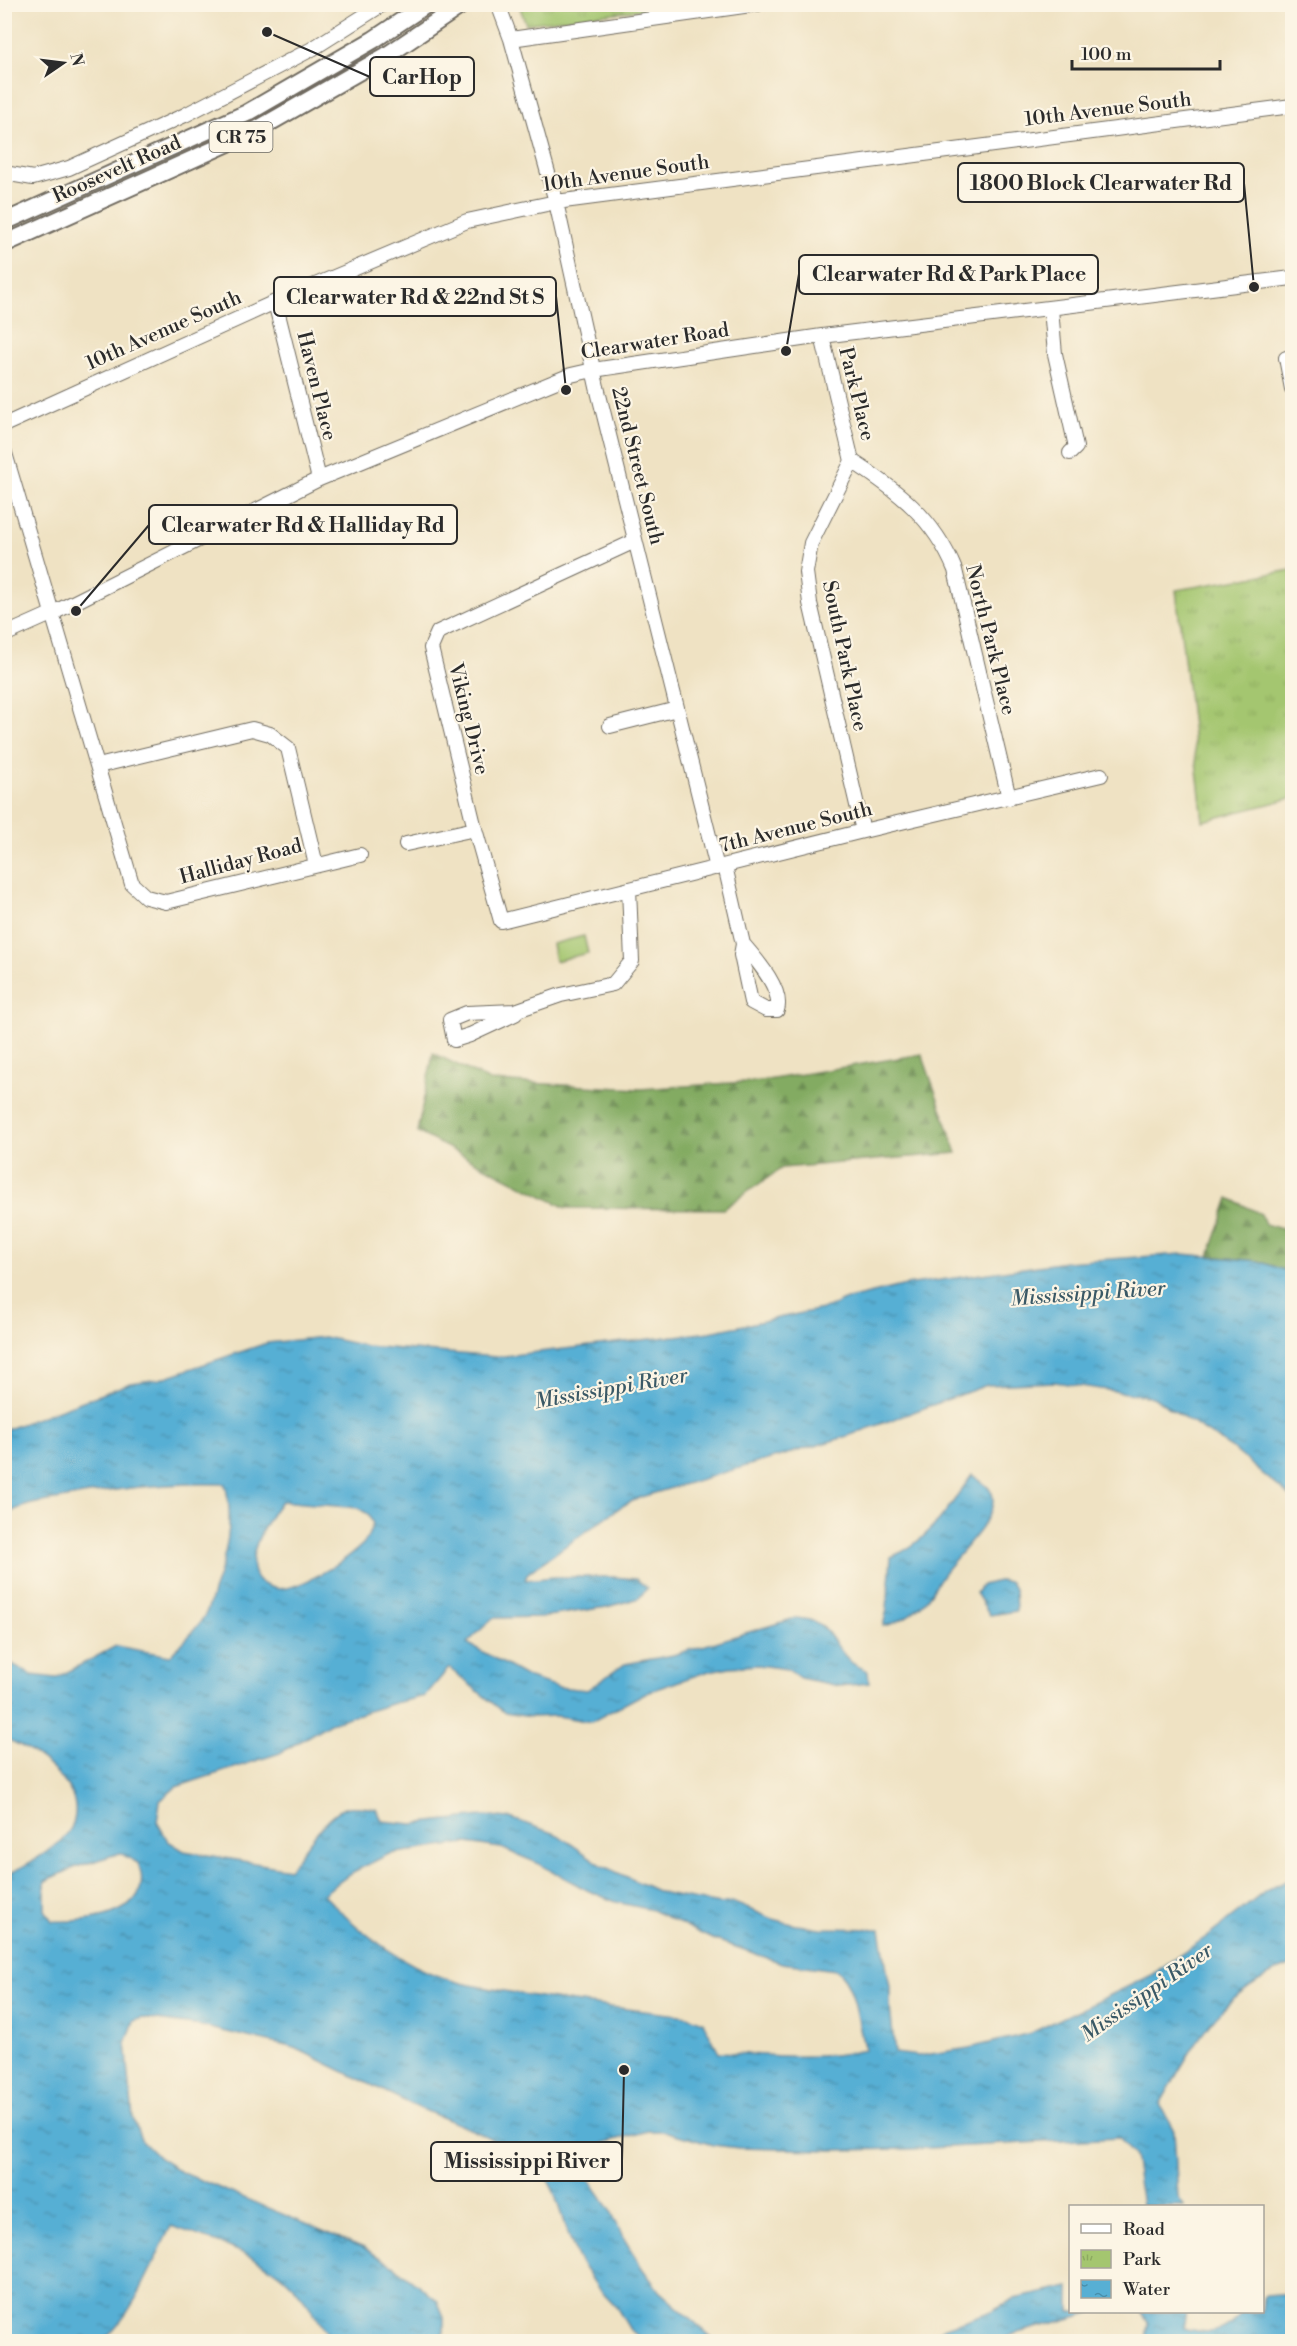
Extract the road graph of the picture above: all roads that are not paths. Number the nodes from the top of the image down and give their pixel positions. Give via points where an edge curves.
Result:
1 (383, 4) edge
2 (427, 4) edge
3 (463, 4) edge
4 (498, 4) edge
5 (758, 4) edge
6 (511, 39) junction
7 (1293, 106) edge
8 (4, 172) edge
9 (556, 202) junction
10 (4, 222) edge
11 (4, 244) edge
12 (1293, 278) edge
13 (275, 302) junction
14 (1051, 309) junction
15 (822, 336) junction
16 (1286, 358) dead end
17 (594, 370) junction
18 (1293, 389) edge
19 (4, 424) edge
20 (4, 450) edge
21 (1070, 453) dead end
22 (852, 461) junction
23 (319, 479) junction
24 (635, 541) junction
25 (51, 614) junction
26 (4, 635) edge
27 (677, 709) junction
28 (610, 726) dead end
29 (98, 766) junction
30 (1101, 775) dead end
31 (1009, 798) junction
32 (475, 829) junction
33 (863, 831) junction
34 (406, 844) dead end
35 (360, 855) dead end
36 (316, 865) junction
37 (721, 867) junction
38 (629, 890) junction
39 (501, 921) joint
40 (743, 944) dead end
41 (515, 1011) dead end

1 - 8 street, Roosevelt Road via 303,54 185,115 69,168 33,178
2 - 10 main road, Roosevelt Road / CR 75 via 247,113
3 - 11 main road, Roosevelt Road / CR 75 via 386,56 253,132
4 - 6 street, 22nd Street South
5 - 6 street
6 - 9 street, 22nd Street South
7 - 9 street, 10th Avenue South
9 - 13 street, 10th Avenue South via 467,221
9 - 17 street, 22nd Street South
12 - 14 street, Clearwater Road
13 - 19 street, 10th Avenue South
13 - 23 street, Haven Place
14 - 15 street, Clearwater Road
14 - 21 street via 1055,354 1076,447
15 - 17 street, Clearwater Road
15 - 22 street, Park Place
16 - 18 street
17 - 23 street, Clearwater Road via 538,387
17 - 24 street, 22nd Street South
20 - 25 street, Halliday Road
22 - 31 street, North Park Place via 922,515 946,550 955,570
22 - 33 street, South Park Place via 811,543 806,572
23 - 25 street, Clearwater Road
24 - 27 street, 22nd Street South
24 - 32 street, Viking Drive via 438,632 431,648
25 - 26 street, Clearwater Road
25 - 29 street, Halliday Road
27 - 28 street
27 - 37 street, 22nd Street South
29 - 36 street, Halliday Road via 132,884 146,897 166,902
29 - 36 street, Halliday Road via 252,729 270,734 288,748
30 - 31 street, 7th Avenue South
31 - 33 street, 7th Avenue South
32 - 34 street
32 - 39 street, Viking Drive
33 - 37 street, 7th Avenue South
35 - 36 street
37 - 38 street, 7th Avenue South
37 - 40 street, 22nd Street South
38 - 39 street, 7th Avenue South
38 - 41 street via 632,961 613,984 561,995

